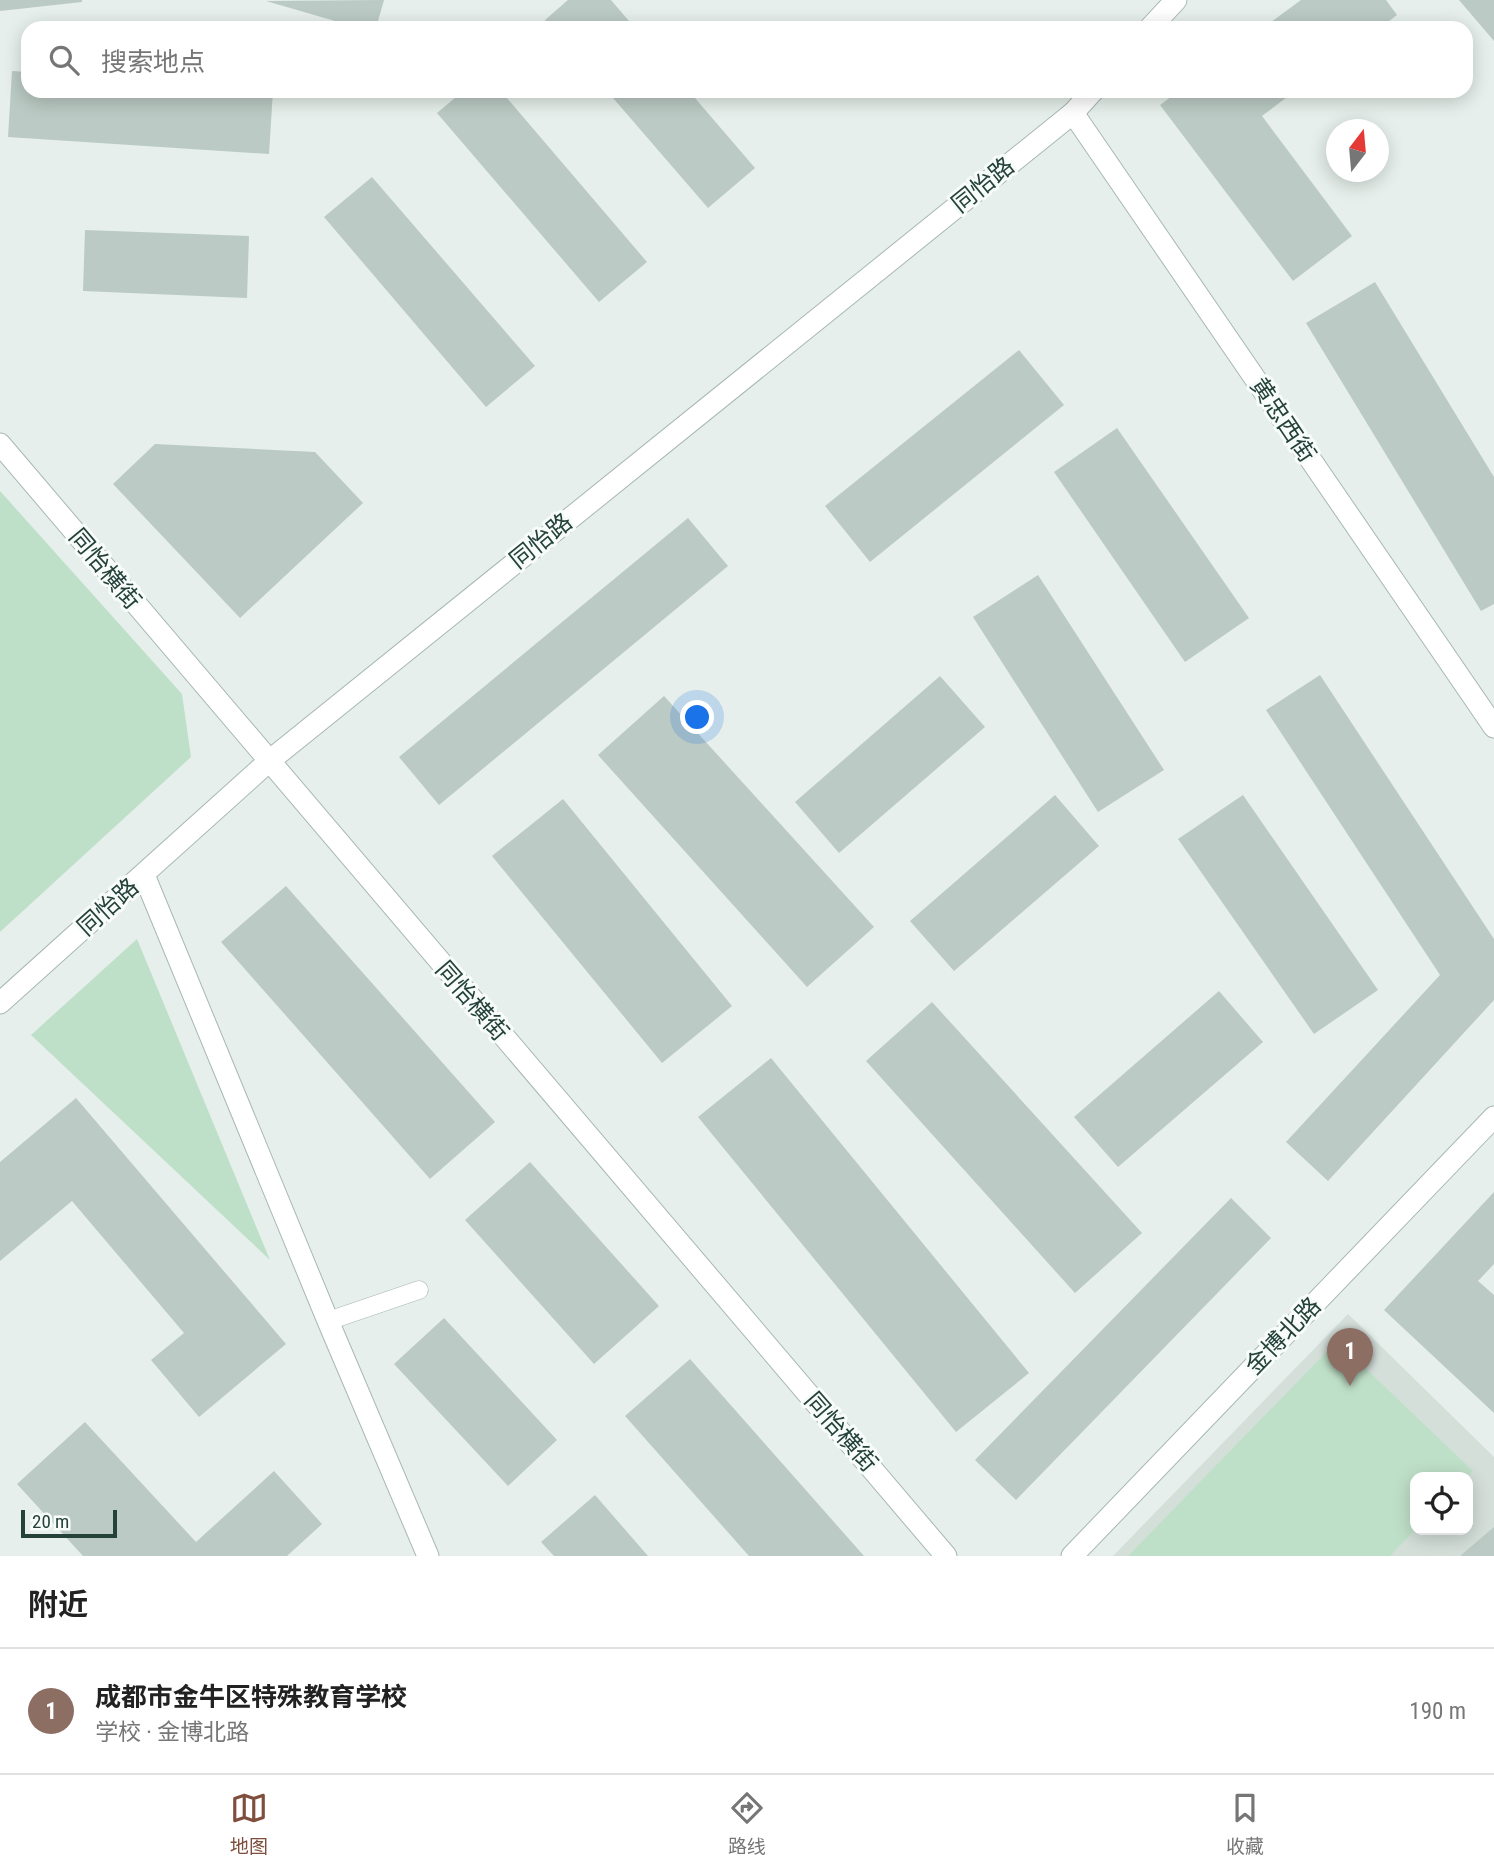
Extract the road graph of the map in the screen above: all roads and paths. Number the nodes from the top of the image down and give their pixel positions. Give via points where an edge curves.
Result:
1 (1176, 0) edge
2 (1156, 21) edge
3 (1087, 98) edge
4 (1073, 113) junction
5 (0, 444) edge
6 (1494, 727) edge
7 (268, 762) junction
8 (144, 875) junction
9 (0, 1003) edge
10 (1494, 1117) edge
11 (419, 1290) dead end
12 (328, 1321) junction
13 (428, 1556) edge
14 (946, 1556) edge
15 (1072, 1556) edge

1 - 2 street
3 - 4 street, 同怡路
4 - 6 street, 黄忠西街
4 - 7 street, 同怡路
5 - 7 street, 同怡横街
7 - 8 street, 同怡路
7 - 14 street, 同怡横街
8 - 9 street, 同怡路
8 - 12 street
10 - 15 street, 金博北路
11 - 12 lane
12 - 13 street

